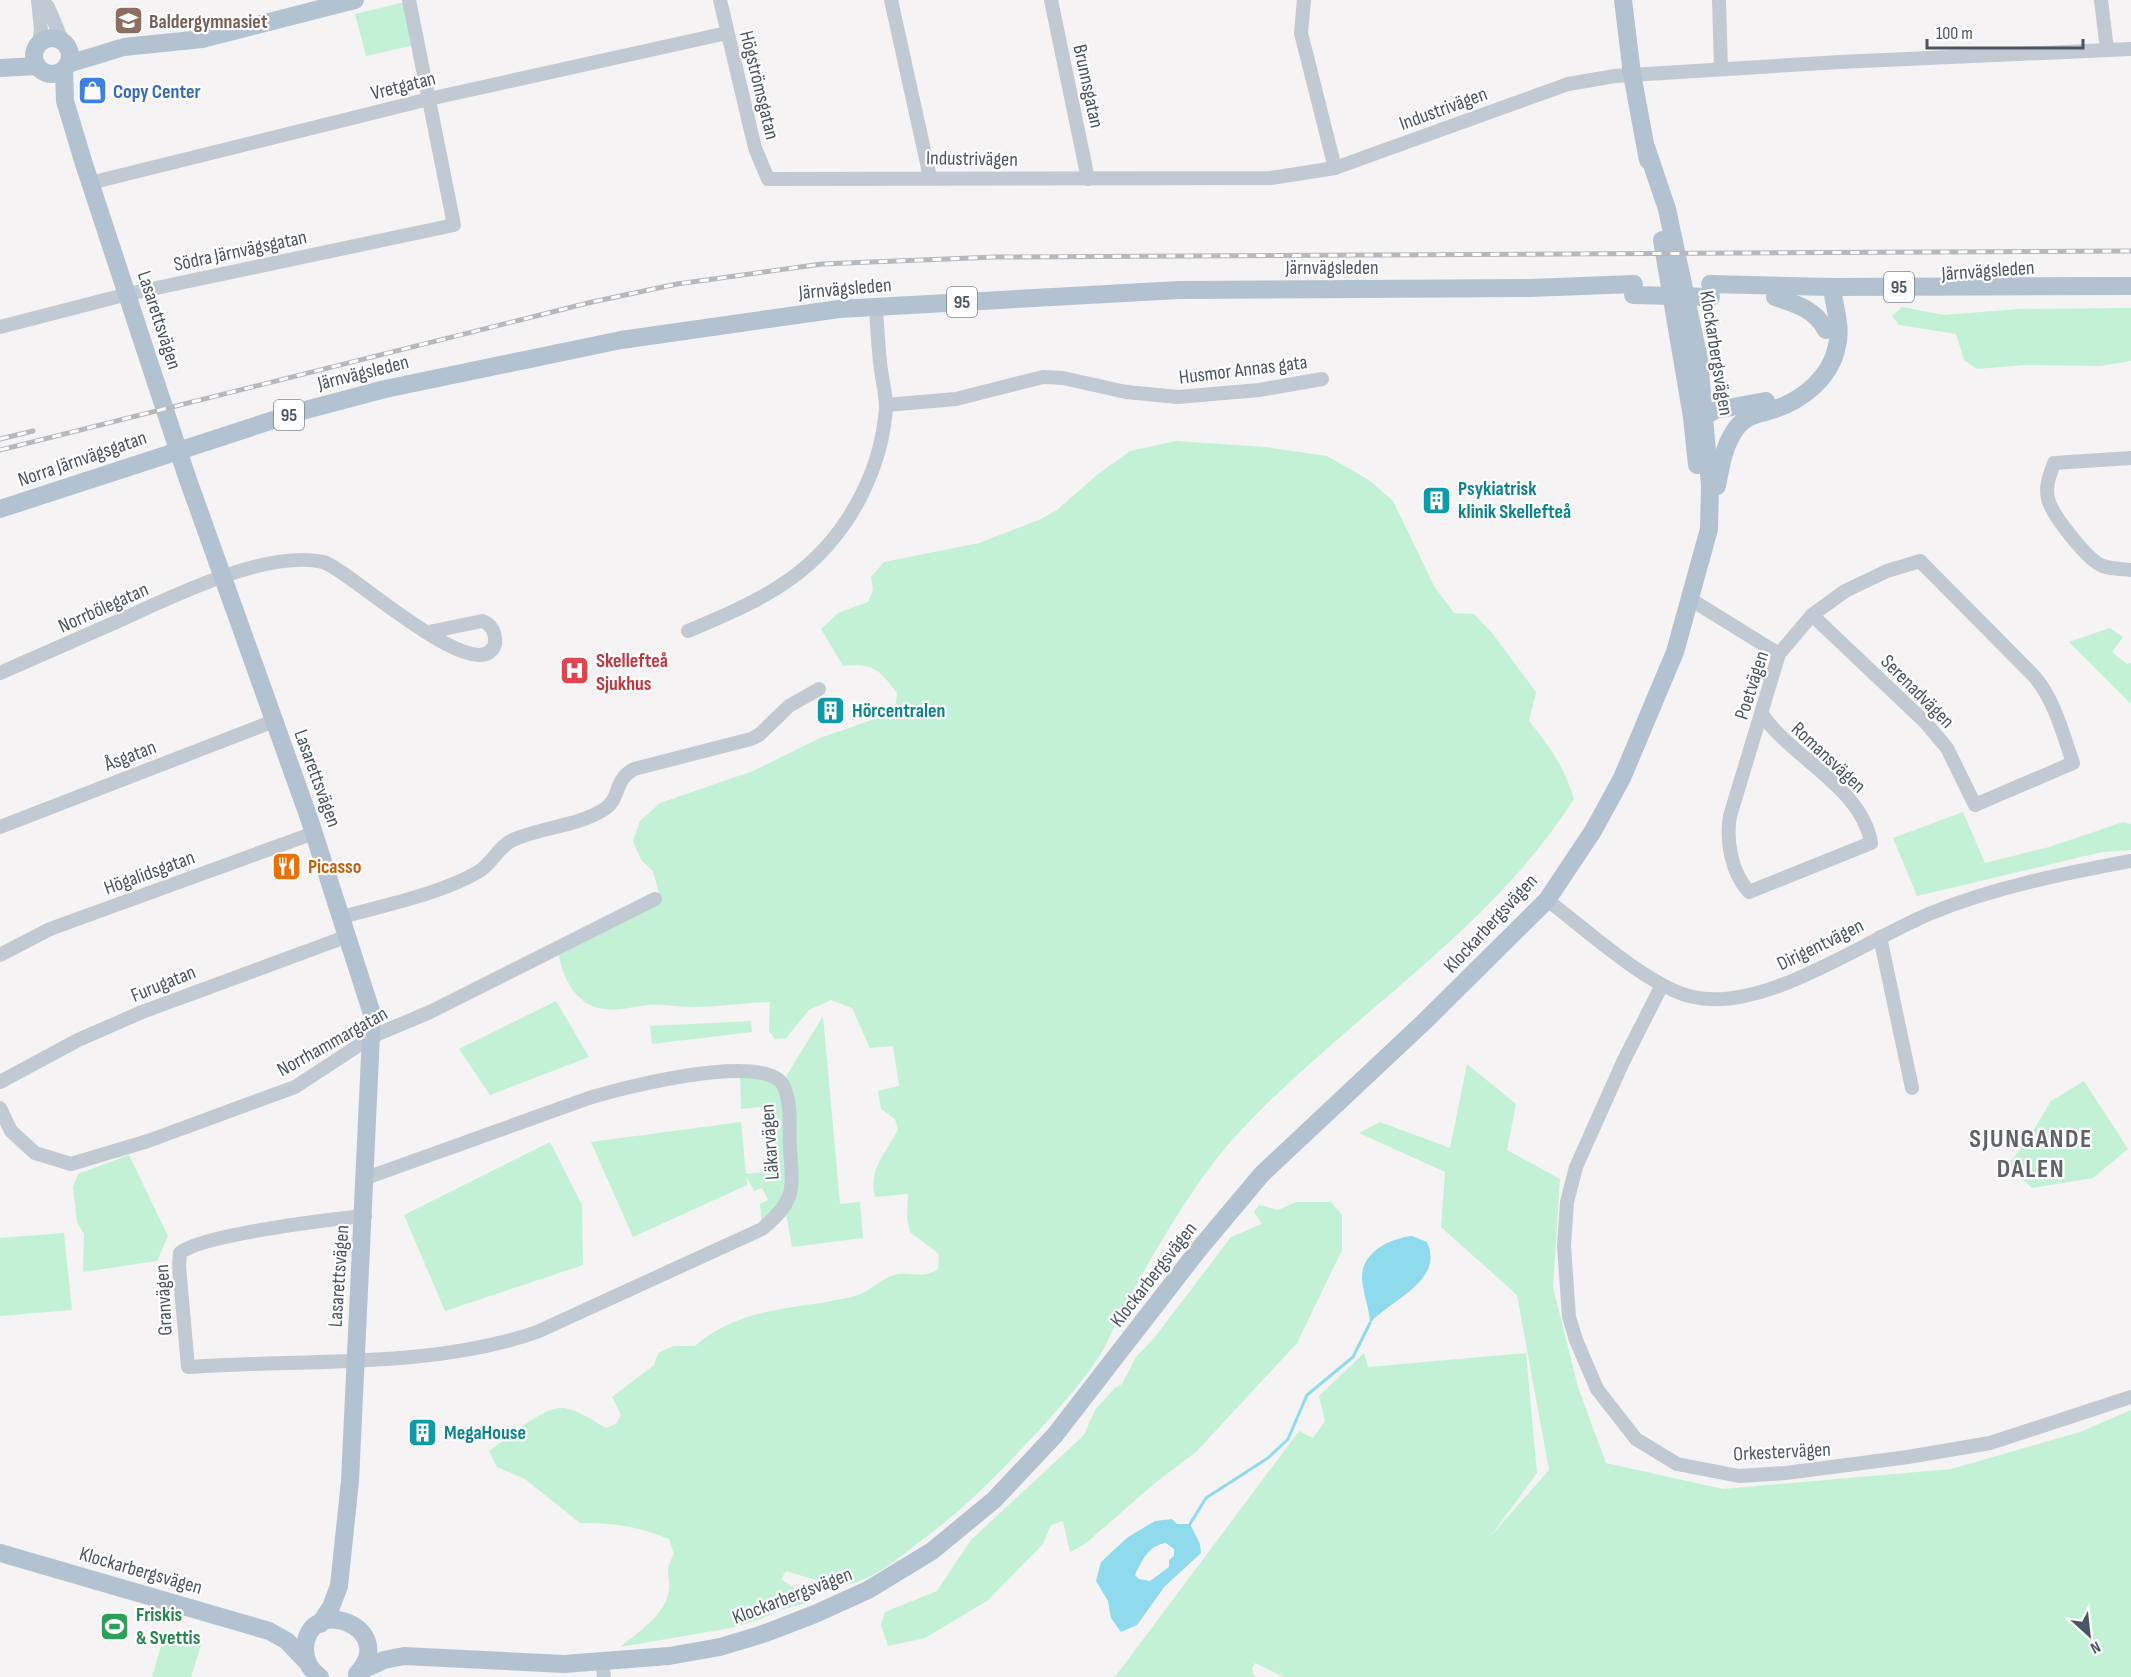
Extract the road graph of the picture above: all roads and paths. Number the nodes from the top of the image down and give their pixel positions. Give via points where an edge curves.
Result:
1 (40, 0) edge
2 (355, 0) edge
3 (409, 0) edge
4 (720, 0) edge
5 (891, 0) edge
6 (1051, 0) edge
7 (1304, 0) edge
8 (1623, 0) edge
9 (1719, 0) edge
10 (2101, 0) edge
11 (727, 33) junction
12 (64, 42) junction
13 (38, 45) junction
14 (124, 47) junction
15 (2107, 50) junction
16 (2131, 50) edge
17 (0, 56) edge
18 (0, 68) edge
19 (54, 68) junction
20 (1721, 69) junction
21 (1632, 74) junction
22 (429, 99) junction
23 (1335, 168) junction
24 (930, 177) junction
25 (768, 179) joint
26 (1088, 179) junction
27 (90, 183) junction
28 (2131, 286) edge
29 (1710, 291) junction
30 (1832, 293) junction
31 (128, 294) junction
32 (1775, 297) junction
33 (876, 307) junction
34 (0, 327) edge
35 (1826, 330) junction
36 (1322, 379) dead end
37 (886, 405) junction
38 (1755, 414) junction
39 (1699, 417) junction
40 (179, 450) junction
41 (2131, 459) edge
42 (0, 509) edge
43 (1709, 529) junction
44 (1920, 561) joint
45 (1698, 568) junction
46 (2131, 570) edge
47 (222, 577) junction
48 (1690, 599) junction
49 (1812, 615) junction
50 (688, 631) dead end
51 (429, 632) dead end
52 (1779, 654) junction
53 (0, 673) edge
54 (819, 688) dead end
55 (1761, 713) junction
56 (274, 721) junction
57 (0, 827) edge
58 (314, 833) junction
59 (2131, 861) edge
60 (1749, 892) joint
61 (655, 899) dead end
62 (1547, 900) junction
63 (342, 917) junction
64 (348, 936) junction
65 (1880, 937) junction
66 (0, 954) edge
67 (1661, 987) junction
68 (373, 1036) junction
69 (0, 1082) edge
70 (1912, 1088) dead end
71 (0, 1108) edge
72 (366, 1178) junction
73 (365, 1216) junction
74 (355, 1359) junction
75 (2131, 1397) edge
76 (0, 1553) edge
77 (342, 1568) junction
78 (319, 1624) junction
79 (269, 1631) junction
80 (361, 1631) junction
81 (404, 1656) junction
82 (307, 1662) junction
83 (603, 1669) edge
84 (356, 1674) edge
85 (320, 1677) edge

1 - 12 street via 48,7
1 - 13 street
2 - 14 main road via 202,39
3 - 22 street
4 - 11 street, Högströmsgatan
5 - 24 street
6 - 26 street, Brunnsgatan
7 - 23 street via 1301,33
8 - 21 main road, Klockarbergsvägen
9 - 20 street
10 - 15 street
11 - 22 street, Vretgatan
11 - 25 street, Högströmsgatan via 755,148
12 - 13 main road via 49,37
12 - 14 main road
12 - 19 main road via 70,54
13 - 17 main road
13 - 19 main road via 34,56
14 - 19 main road
15 - 16 street, Industrivägen
15 - 20 street, Industrivägen
18 - 19 main road
19 - 27 main road, Lasarettsvägen
20 - 21 street, Industrivägen
21 - 23 street, Industrivägen via 1568,84
21 - 39 main road, Klockarbergsvägen via 1646,147 1667,210 1699,359
22 - 27 street, Vretgatan
22 - 31 street, Södra Järnvägsgatan via 454,225
23 - 26 street, Industrivägen via 1271,178
24 - 25 street, Industrivägen
24 - 26 street, Industrivägen
27 - 31 main road, Lasarettsvägen
28 - 30 main road, Järnvägsleden / 95 via 1927,297
29 - 30 main road, Järnvägsleden / 95
29 - 32 main road, Järnvägsleden / 95
29 - 33 main road, Järnvägsleden / 95 via 1179,290
30 - 32 main road, Järnvägsleden / 95
30 - 35 main road
30 - 38 main road via 1837,309 1838,346 1822,378 1796,399
31 - 34 street, Södra Järnvägsgatan
31 - 40 main road, Lasarettsvägen
32 - 35 main road via 1811,312
33 - 37 street
33 - 40 main road, Järnvägsleden / 95 via 621,340 481,368 298,412
35 - 39 main road via 1823,360 1806,381 1773,400 1715,410
36 - 37 street, Husmor Annas gata via 1238,393 1178,397 1043,378 956,399
37 - 50 street via 876,466 841,532 820,556 763,597
38 - 39 main road
38 - 43 main road via 1740,424 1728,440
39 - 43 main road, Klockarbergsvägen via 1710,486
39 - 45 main road, Klockarbergsvägen
40 - 42 main road, Norra Järnvägsgatan / 95
40 - 47 main road, Lasarettsvägen
41 - 46 street via 2055,463 2047,482 2049,500 2064,527 2101,566
43 - 45 main road, Klockarbergsvägen
44 - 49 street, Poetvägen via 1845,591
44 - 49 street, Serenadvägen via 2041,684 2073,763 1975,805 1947,748 1925,722
45 - 48 main road, Klockarbergsvägen
47 - 51 street, Norrbölegatan via 266,564 326,562 403,619
47 - 53 street, Norrbölegatan
47 - 56 main road, Lasarettsvägen
48 - 52 street
48 - 62 main road, Klockarbergsvägen via 1675,652 1622,778 1593,831
49 - 52 street, Poetvägen
52 - 55 street, Poetvägen
54 - 63 street via 789,706 751,739 634,769 624,775 615,798 602,811 510,841 476,873 427,893
55 - 60 street, Poetvägen via 1727,835
55 - 60 street, Romansvägen via 1773,732 1857,807 1870,843
56 - 57 street, Åsgatan
56 - 58 main road, Lasarettsvägen
58 - 63 main road, Lasarettsvägen
58 - 66 street, Högalidsgatan via 50,928
59 - 65 street, Dirigentvägen via 2025,881 1929,914
61 - 68 street, Norrhammargatan via 430,1012
62 - 67 street, Dirigentvägen
62 - 83 main road, Klockarbergsvägen via 1450,998 1262,1174 1055,1435 994,1500 932,1551 868,1590 763,1634 720,1647
63 - 64 main road, Lasarettsvägen
64 - 68 main road, Lasarettsvägen via 372,1014
64 - 69 street, Furugatan via 142,1012 78,1040
65 - 67 street, Dirigentvägen via 1777,987 1740,998 1712,1000
65 - 70 street
67 - 75 street, Orkestervägen via 1576,1167 1567,1202 1563,1246 1569,1317 1576,1340 1597,1389 1636,1439 1677,1464 1739,1476 1786,1473 1990,1443
68 - 71 street, Norrhammargatan via 295,1087 148,1141 71,1164 35,1153 11,1131
68 - 72 main road, Lasarettsvägen
72 - 73 main road, Lasarettsvägen
72 - 74 street, Läkarvägen via 589,1098 657,1080 740,1070 768,1072 783,1084 787,1101 791,1196 780,1214 762,1229 537,1332 500,1345
73 - 74 main road, Lasarettsvägen
73 - 74 street, Granvägen via 223,1238 180,1253 188,1367
74 - 77 main road, Lasarettsvägen
76 - 79 main road, Klockarbergsvägen
77 - 78 main road, Lasarettsvägen via 335,1599
77 - 80 main road, Lasarettsvägen via 345,1601
78 - 79 main road, Klockarbergsvägen via 290,1632
78 - 80 main road, Klockarbergsvägen via 338,1619
78 - 82 main road, Lasarettsvägen via 306,1643
79 - 82 main road via 287,1641
80 - 81 main road, Klockarbergsvägen
80 - 84 main road via 368,1647
81 - 83 main road, Klockarbergsvägen
81 - 84 main road, Klockarbergsvägen via 384,1660
82 - 85 main road

